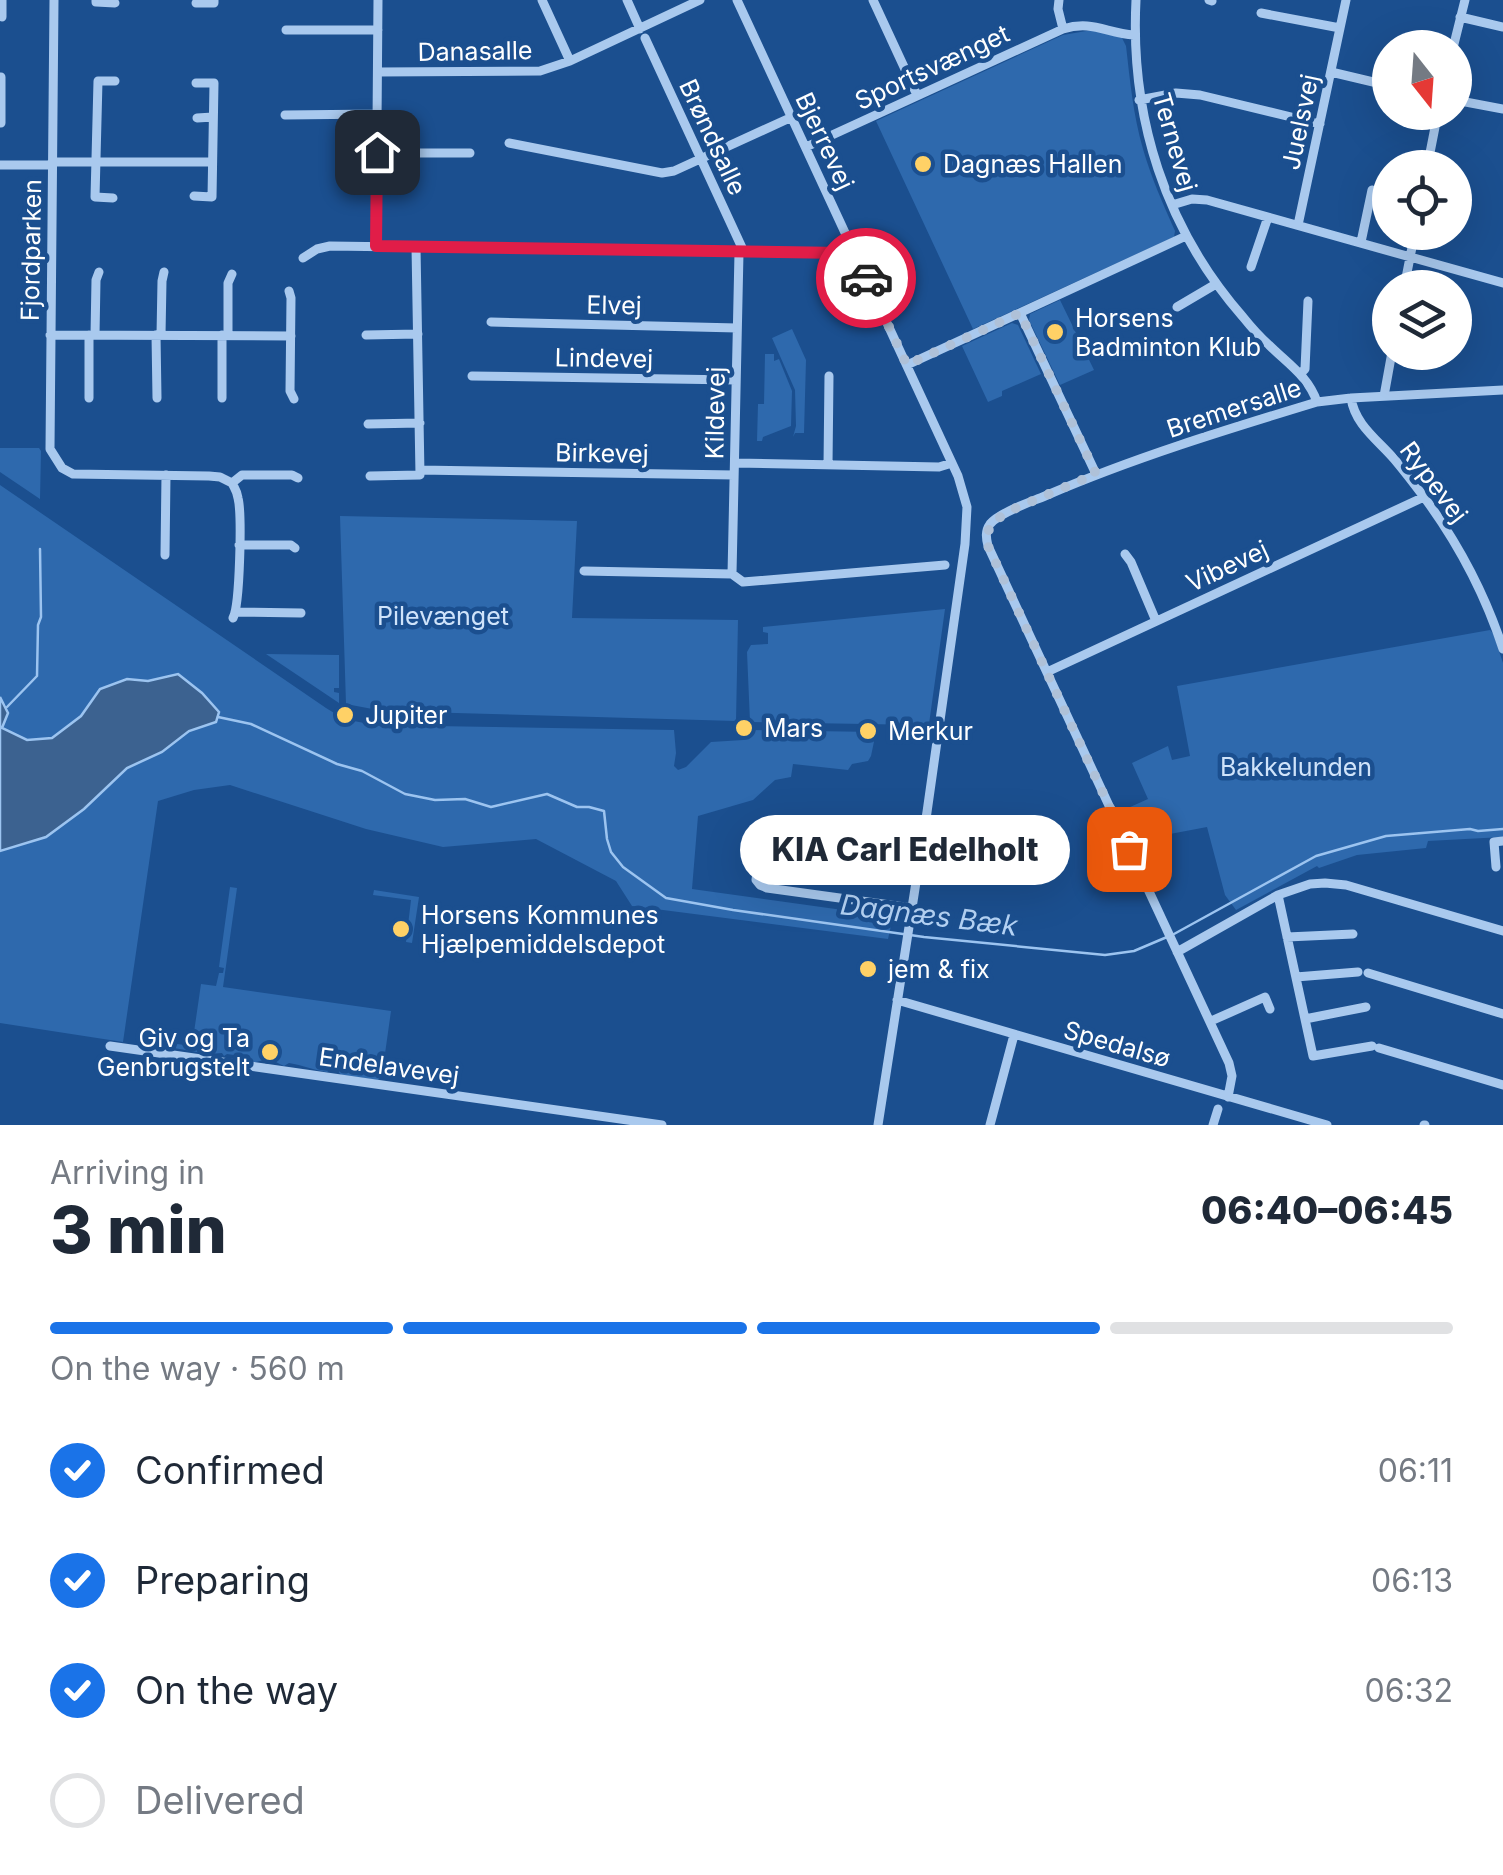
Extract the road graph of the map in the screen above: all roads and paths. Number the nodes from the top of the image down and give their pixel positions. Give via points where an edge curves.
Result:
1 (2, 0) edge
2 (54, 0) edge
3 (96, 0) edge
4 (214, 0) edge
5 (378, 0) edge
6 (542, 0) edge
7 (627, 0) edge
8 (700, 0) edge
9 (737, 0) edge
10 (873, 0) edge
11 (1059, 0) edge
12 (1136, 0) edge
13 (1346, 0) edge
14 (1465, 0) edge
15 (115, 2) dead end
16 (196, 2) dead end
17 (1261, 13) dead end
18 (2, 17) edge
19 (1460, 17) junction
20 (1503, 27) edge
21 (1340, 28) junction
22 (286, 30) dead end
23 (378, 30) junction
24 (1063, 30) junction
25 (1457, 30) edge
26 (643, 33) junction
27 (1134, 35) junction
28 (570, 60) junction
29 (378, 72) junction
30 (1331, 72) junction
31 (1, 77) edge
32 (115, 81) dead end
33 (1372, 82) edge
34 (196, 83) dead end
35 (0, 94) edge
36 (917, 95) junction
37 (1140, 100) junction
38 (1472, 103) edge
39 (1503, 109) edge
40 (378, 114) junction
41 (97, 115) junction
42 (285, 115) dead end
43 (112, 116) dead end
44 (213, 117) junction
45 (792, 117) junction
46 (196, 118) dead end
47 (1, 123) edge
48 (1320, 124) junction
49 (509, 143) dead end
50 (806, 147) junction
51 (377, 152) junction
52 (470, 153) dead end
53 (702, 159) junction
54 (95, 162) junction
55 (212, 162) junction
56 (52, 164) junction
57 (0, 165) edge
58 (1372, 190) dead end
59 (194, 196) dead end
60 (114, 198) dead end
61 (1172, 206) junction
62 (1268, 216) junction
63 (1298, 224) junction
64 (1186, 236) junction
65 (1361, 242) junction
66 (376, 246) junction
67 (416, 247) junction
68 (852, 248) junction
69 (1411, 250) edge
70 (741, 252) junction
71 (1410, 256) junction
72 (303, 258) dead end
73 (1252, 267) dead end
74 (1407, 270) edge
75 (99, 272) dead end
76 (164, 272) dead end
77 (232, 274) dead end
78 (1503, 283) edge
79 (1216, 284) junction
80 (288, 291) dead end
81 (1308, 301) dead end
82 (1176, 307) dead end
83 (1020, 313) junction
84 (491, 322) dead end
85 (737, 328) junction
86 (50, 334) junction
87 (418, 334) junction
88 (92, 335) junction
89 (158, 335) junction
90 (225, 335) junction
91 (366, 335) dead end
92 (291, 336) junction
93 (907, 365) junction
94 (1389, 370) edge
95 (1301, 373) junction
96 (472, 376) dead end
97 (830, 376) dead end
98 (736, 380) junction
99 (1503, 390) edge
100 (1384, 396) junction
101 (88, 398) dead end
102 (157, 398) dead end
103 (222, 398) dead end
104 (1351, 398) junction
105 (294, 399) dead end
106 (1317, 402) junction
107 (420, 423) junction
108 (368, 424) dead end
109 (735, 463) junction
110 (952, 463) junction
111 (828, 465) junction
112 (420, 470) junction
113 (1096, 474) junction
114 (734, 475) junction
115 (166, 476) junction
116 (370, 476) dead end
117 (298, 478) dead end
118 (232, 483) junction
119 (1424, 497) junction
120 (239, 545) junction
121 (294, 548) dead end
122 (1125, 554) dead end
123 (165, 555) dead end
124 (945, 566) dead end
125 (584, 571) dead end
126 (732, 574) junction
127 (301, 613) dead end
128 (1156, 620) junction
129 (1503, 649) edge
130 (1047, 672) junction
131 (1503, 841) edge
132 (759, 855) dead end
133 (1496, 867) dead end
134 (1278, 895) junction
135 (912, 908) junction
136 (1503, 932) edge
137 (1353, 934) dead end
138 (1287, 937) junction
139 (1176, 950) junction
140 (1296, 978) junction
141 (897, 1000) junction
142 (1366, 1007) dead end
143 (1270, 1009) dead end
144 (1503, 1014) edge
145 (1305, 1018) junction
146 (1211, 1022) junction
147 (1014, 1035) junction
148 (110, 1046) dead end
149 (1503, 1085) edge
150 (1228, 1096) junction
151 (1218, 1109) dead end
152 (662, 1125) edge
153 (878, 1125) edge
154 (990, 1125) edge
155 (1213, 1125) edge
156 (1327, 1125) edge

1 - 18 street
2 - 56 street, Fjordparken
3 - 15 street
4 - 16 street
5 - 23 street
6 - 28 street, Danasalle
7 - 26 street, Brøndsalle
8 - 26 street, Danasalle
9 - 45 street, Bjerrevej
10 - 36 street
11 - 24 street
12 - 27 street, Ternevej
13 - 21 street, Juelsvej
14 - 19 street
17 - 21 street
19 - 20 street
19 - 25 street
21 - 30 street, Juelsvej
22 - 23 street
23 - 29 street
24 - 27 street, Sportsvænget via 1092,24
24 - 36 street, Sportsvænget
26 - 28 street, Danasalle
26 - 53 street, Brøndsalle
27 - 37 street, Ternevej
28 - 29 street, Danasalle via 540,71
29 - 40 street
30 - 33 street
30 - 48 street, Juelsvej
31 - 35 street
32 - 41 street via 98,80
34 - 44 street via 214,83
35 - 47 street
36 - 50 street, Sportsvænget
37 - 48 street via 1200,95
37 - 61 street, Ternevej
38 - 39 street
40 - 42 street
40 - 51 street
41 - 43 street
41 - 54 street
44 - 46 street
44 - 55 street
45 - 50 street, Bjerrevej
45 - 53 street
48 - 63 street, Juelsvej
49 - 53 street via 662,173
50 - 68 street, Bjerrevej
51 - 52 street
51 - 66 street
53 - 70 street, Brøndsalle
54 - 55 street, Fjordparken
54 - 56 street, Fjordparken
54 - 60 street via 94,197
55 - 59 street via 212,197
56 - 57 street, Fjordparken
56 - 86 street, Fjordparken
58 - 65 street
61 - 62 street via 1207,200
61 - 64 street, Ternevej
62 - 63 street
62 - 73 street
63 - 65 street
64 - 79 street, Ternevej
64 - 83 street
65 - 71 street
66 - 67 street
66 - 72 street via 330,246
67 - 70 street
67 - 87 street
68 - 70 street
68 - 93 street, Bjerrevej
69 - 71 street
70 - 85 street, Kildevej
71 - 74 street
71 - 78 street
75 - 88 street
76 - 89 street
77 - 90 street
79 - 82 street
79 - 95 street, Ternevej
80 - 92 street
81 - 95 street
83 - 93 street
83 - 113 street
84 - 85 street, Elvej
85 - 98 street, Kildevej
86 - 88 street
86 - 115 street, Fjordparken via 49,436 55,460 73,474
87 - 91 street
87 - 107 street
88 - 89 street
88 - 101 street
89 - 90 street
89 - 102 street
90 - 92 street
90 - 103 street
92 - 105 street
93 - 110 street, Bjerrevej
94 - 100 street
95 - 106 street, Ternevej
96 - 98 street, Lindevej
97 - 111 street
98 - 109 street, Kildevej
99 - 100 street, Bremersalle
100 - 104 street, Bremersalle
104 - 106 street, Bremersalle
104 - 119 street, Rypevej via 1362,426
106 - 113 street, Bremersalle
107 - 108 street
107 - 112 street
109 - 111 street
109 - 114 street, Kildevej
110 - 111 street
110 - 135 street, Bjerrevej via 967,519
112 - 114 street, Birkevej
112 - 116 street, Birkevej
113 - 130 street, Bremersalle via 1016,508 992,522 986,537
114 - 126 street, Kildevej
115 - 118 street
115 - 123 street
117 - 118 street via 242,475
118 - 120 street
119 - 128 street, Vibevej
119 - 129 street, Rypevej via 1469,567
120 - 121 street
120 - 127 street via 235,615
122 - 128 street
124 - 126 street via 743,582
125 - 126 street
128 - 130 street, Vibevej
130 - 139 street
131 - 133 street via 1494,842
132 - 135 street via 756,880 767,888
134 - 136 street via 1310,884 1346,884
134 - 138 street
134 - 139 street
135 - 141 street
137 - 138 street
138 - 140 street
139 - 146 street
140 - 144 street via 1363,973
140 - 145 street
141 - 147 street, Spedalsø
141 - 153 street
142 - 145 street
143 - 146 street via 1265,997
145 - 149 street via 1313,1056 1376,1047
146 - 150 street via 1232,1070
147 - 150 street, Spedalsø
147 - 154 street
148 - 152 street, Endelavevej
150 - 156 street, Spedalsø
151 - 155 street

